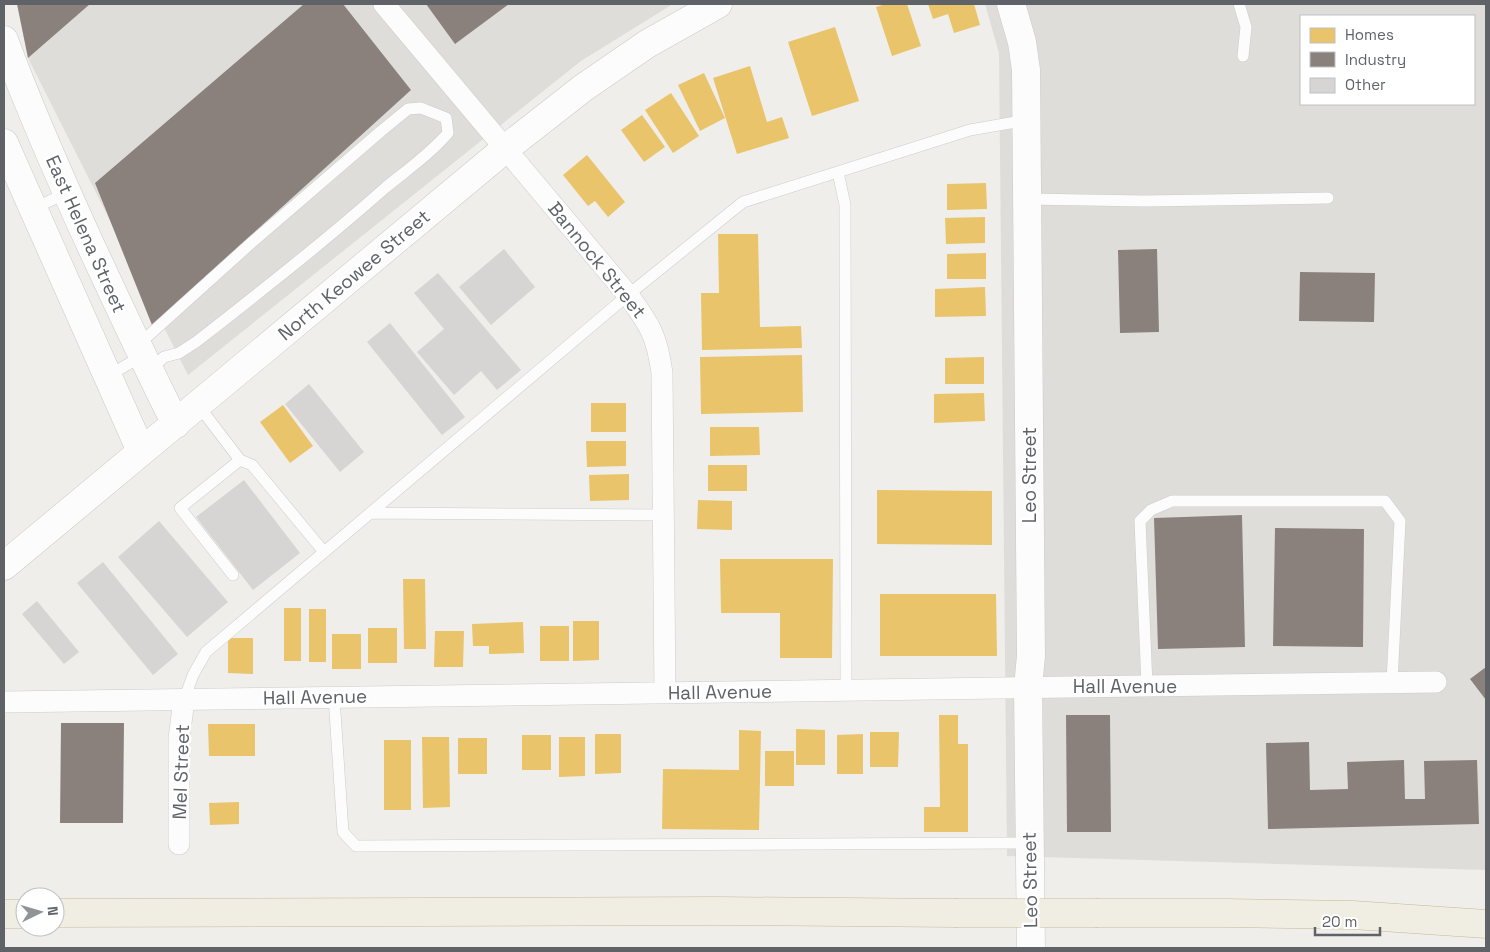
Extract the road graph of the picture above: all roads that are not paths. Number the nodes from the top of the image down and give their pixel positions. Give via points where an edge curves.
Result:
1 (384, 4) edge
2 (718, 4) edge
3 (1011, 4) edge
4 (1239, 4) edge
5 (4, 40) edge
6 (1243, 56) dead end
7 (456, 111) junction
8 (1026, 120) junction
9 (4, 143) edge
10 (505, 149) junction
11 (838, 172) junction
12 (67, 193) junction
13 (1328, 198) dead end
14 (1027, 199) junction
15 (32, 209) junction
16 (628, 295) junction
17 (143, 358) junction
18 (108, 376) junction
19 (198, 405) junction
20 (176, 424) junction
21 (141, 451) junction
22 (240, 460) junction
23 (370, 513) junction
24 (663, 515) junction
25 (324, 552) junction
26 (4, 566) edge
27 (233, 575) dead end
28 (1436, 682) dead end
29 (1392, 683) junction
30 (1147, 686) junction
31 (1028, 687) junction
32 (846, 690) junction
33 (666, 693) junction
34 (334, 697) junction
35 (184, 700) junction
36 (4, 702) edge
37 (1030, 843) junction
38 (179, 844) dead end
39 (65, 914) edge
40 (1486, 924) edge
41 (1031, 948) edge

1 - 7 street, Bannock Street
2 - 10 street, North Keowee Street via 647,44 591,82
3 - 8 street, Leo Street via 1026,70
4 - 6 lane via 1246,28
5 - 12 street, East Helena Street via 26,102
7 - 10 street, Bannock Street
7 - 17 lane via 448,133 436,147 203,337 179,353
7 - 17 lane via 408,110 380,132 243,250
8 - 11 lane via 970,130
8 - 14 street, Leo Street
9 - 15 street, East Helena Street
10 - 16 street, Bannock Street
10 - 19 street, North Keowee Street
11 - 16 lane via 743,202
11 - 32 lane via 845,205
12 - 15 lane
12 - 17 street, East Helena Street
13 - 14 lane
14 - 31 street, Leo Street via 1031,656
15 - 18 street, East Helena Street
16 - 23 lane
16 - 24 street, Bannock Street via 648,322 659,351
17 - 18 lane
17 - 20 street, East Helena Street
18 - 21 street, East Helena Street
19 - 20 street, North Keowee Street
19 - 22 lane
20 - 21 street, North Keowee Street
21 - 26 street, North Keowee Street
22 - 25 lane via 252,465
22 - 27 lane via 180,508
23 - 24 lane
23 - 25 lane
24 - 33 street, Bannock Street
25 - 35 lane via 206,652
28 - 29 street, Hall Avenue
29 - 30 street, Hall Avenue
29 - 30 lane via 1400,520 1385,501 1172,502 1151,510 1140,521
30 - 31 street, Hall Avenue
31 - 32 street, Hall Avenue
31 - 37 street, Leo Street
32 - 33 street, Hall Avenue
33 - 34 street, Hall Avenue
34 - 35 street, Hall Avenue
34 - 37 lane via 343,832 356,846
35 - 36 street, Hall Avenue
35 - 38 street, Mel Street via 179,738
37 - 41 street, Leo Street
39 - 40 highway, bridge via 1226,913 1353,915

